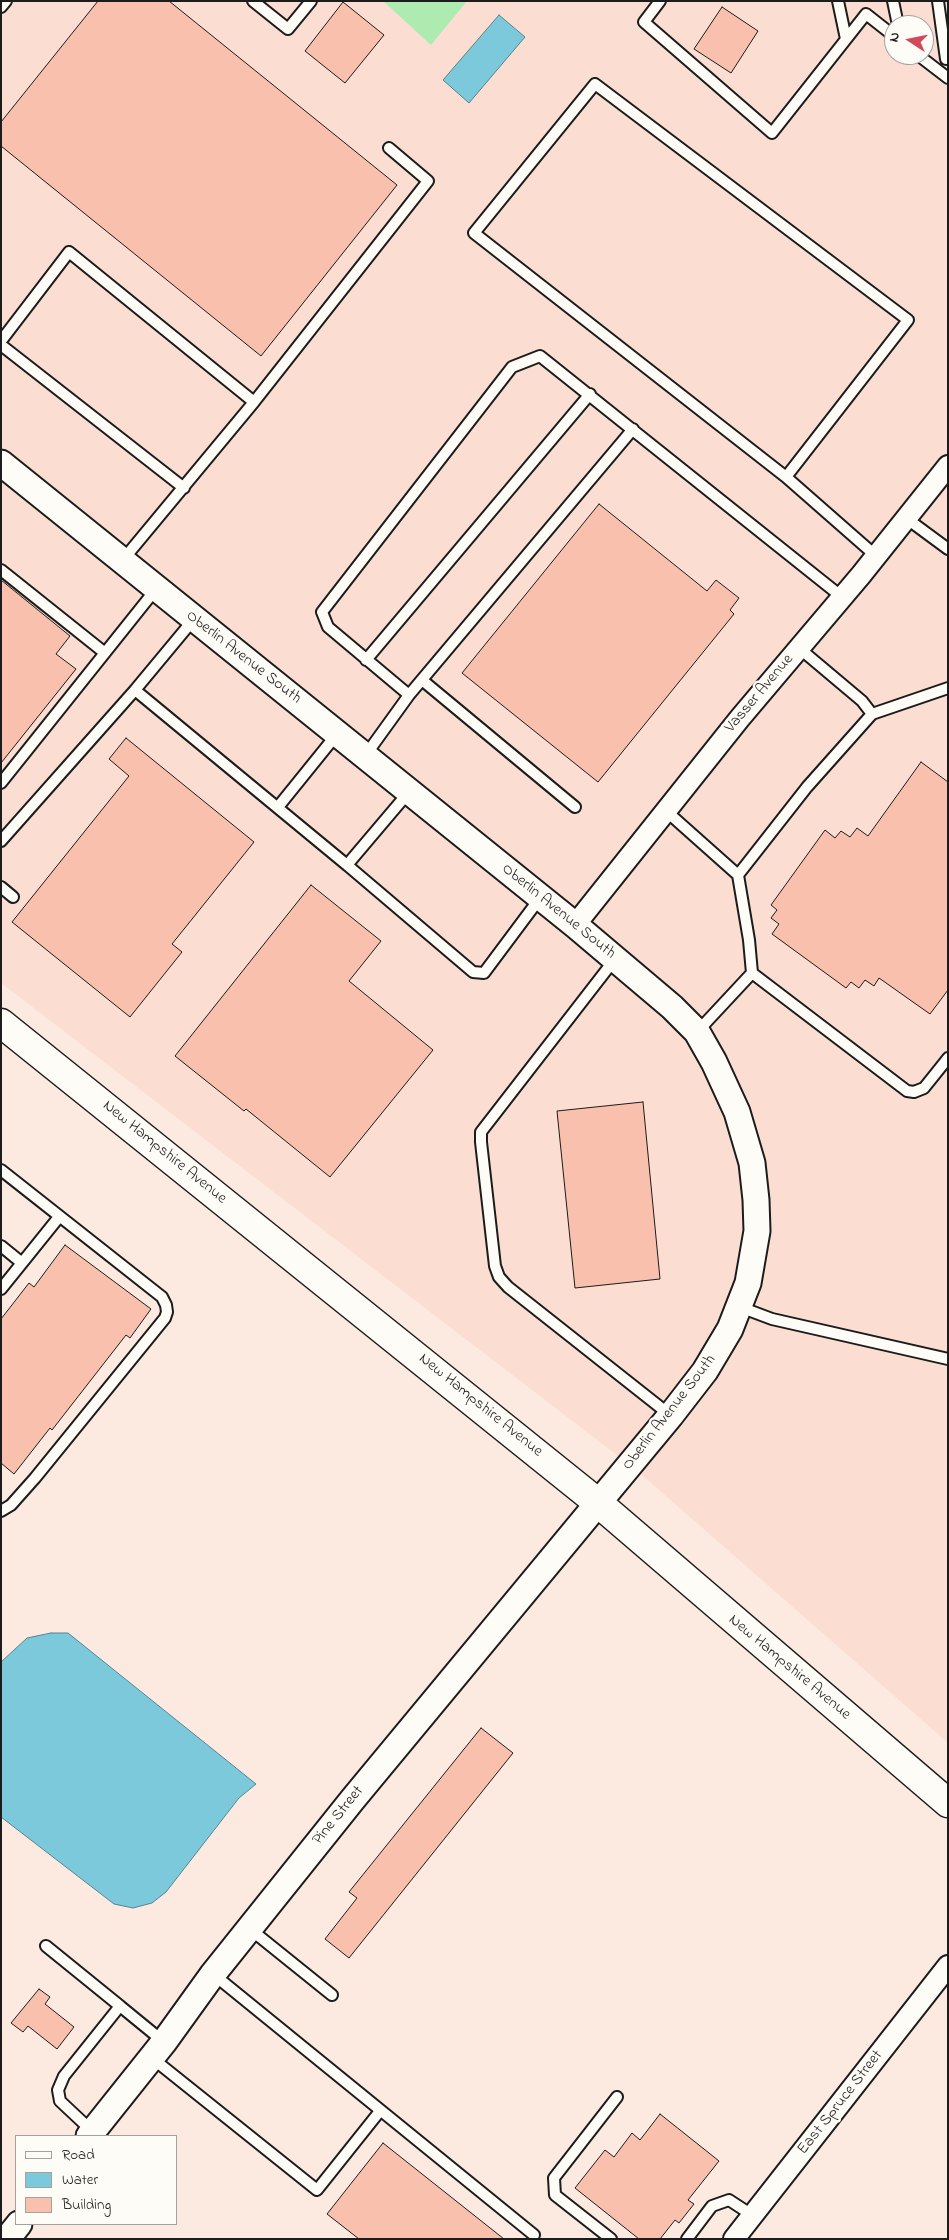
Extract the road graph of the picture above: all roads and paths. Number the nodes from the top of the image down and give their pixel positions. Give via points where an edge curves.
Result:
1 (6, 1) edge
2 (253, 1) edge
3 (311, 1) edge
4 (660, 1) edge
5 (838, 1) edge
6 (893, 1) edge
7 (938, 1) edge
8 (1, 7) edge
9 (896, 15) edge
10 (884, 28) edge
11 (846, 39) junction
12 (947, 57) edge
13 (931, 65) edge
14 (938, 70) junction
15 (948, 78) edge
16 (389, 148) dead end
17 (1, 343) edge
18 (590, 394) junction
19 (254, 402) junction
20 (633, 429) junction
21 (1, 463) edge
22 (948, 466) edge
23 (786, 476) junction
24 (184, 488) junction
25 (906, 518) junction
26 (948, 549) edge
27 (876, 556) junction
28 (121, 562) junction
29 (1, 570) edge
30 (156, 589) junction
31 (842, 597) junction
32 (195, 619) junction
33 (799, 648) junction
34 (105, 653) junction
35 (366, 660) junction
36 (422, 680) junction
37 (948, 688) edge
38 (136, 690) junction
39 (409, 695) junction
40 (872, 714) junction
41 (338, 733) junction
42 (365, 756) junction
43 (1, 782) edge
44 (408, 793) junction
45 (278, 807) junction
46 (575, 807) dead end
47 (665, 810) junction
48 (1, 841) edge
49 (347, 865) junction
50 (738, 875) junction
51 (1, 887) edge
52 (13, 898) dead end
53 (541, 898) junction
54 (575, 925) junction
55 (615, 959) junction
56 (752, 973) junction
57 (1, 1023) edge
58 (697, 1032) junction
59 (948, 1058) edge
60 (1, 1170) edge
61 (59, 1217) junction
62 (1, 1246) edge
63 (22, 1263) junction
64 (1, 1289) edge
65 (740, 1306) junction
66 (948, 1359) edge
67 (671, 1415) junction
68 (597, 1502) junction
69 (1, 1511) edge
70 (948, 1803) edge
71 (249, 1928) junction
72 (46, 1946) dead end
73 (948, 1966) edge
74 (213, 1974) junction
75 (332, 1995) dead end
76 (120, 2006) junction
77 (158, 2050) junction
78 (617, 2097) dead end
79 (380, 2111) junction
80 (91, 2134) edge
81 (752, 2215) junction
82 (19, 2225) edge
83 (534, 2235) dead end
84 (8, 2239) edge
85 (611, 2239) edge
86 (687, 2239) edge
87 (734, 2239) edge

1 - 8 lane
2 - 3 lane via 288,29
4 - 11 lane via 644,22 772,133
5 - 11 lane
6 - 9 lane
7 - 12 lane
10 - 11 lane via 866,14
12 - 14 lane
13 - 14 lane
14 - 15 lane
16 - 19 lane via 428,181
17 - 19 lane via 69,252
17 - 24 lane
18 - 20 lane
18 - 35 lane
18 - 35 lane via 540,356 512,367 322,612 328,627
19 - 24 lane
20 - 31 lane
20 - 36 lane
21 - 28 street, Oberlin Avenue South
22 - 25 street, Vasser Avenue
23 - 23 lane via 474,233 595,84 908,320
23 - 27 lane
24 - 28 lane
25 - 26 lane
25 - 27 street, Vasser Avenue
27 - 31 street, Vasser Avenue
28 - 30 street, Oberlin Avenue South
29 - 34 lane
30 - 32 street, Oberlin Avenue South
30 - 34 lane
31 - 33 street, Vasser Avenue
32 - 38 lane
32 - 41 street, Oberlin Avenue South
33 - 40 lane via 862,701
33 - 47 street, Vasser Avenue
34 - 43 lane
35 - 39 lane
36 - 39 lane
36 - 46 lane
37 - 40 lane
38 - 45 lane
38 - 48 lane
39 - 42 lane
40 - 50 lane via 807,787
41 - 42 street, Oberlin Avenue South
41 - 45 lane
42 - 44 street, Oberlin Avenue South
44 - 49 lane
44 - 53 street, Oberlin Avenue South
45 - 49 lane
47 - 50 lane
47 - 54 street, Vasser Avenue
49 - 53 lane via 473,972 484,973
50 - 56 lane
51 - 52 lane
53 - 54 street, Oberlin Avenue South
54 - 55 street, Oberlin Avenue South
55 - 58 street, Oberlin Avenue South via 666,1001
55 - 67 lane via 481,1132 495,1266 508,1287
56 - 58 lane
56 - 59 lane via 907,1091 924,1088
57 - 68 main road, New Hampshire Avenue
58 - 65 street, Oberlin Avenue South via 738,1112 752,1163 757,1231 748,1283
60 - 61 lane
61 - 63 lane
61 - 69 lane via 162,1297 167,1312 35,1478 11,1505
62 - 63 lane
63 - 64 lane
65 - 66 lane via 772,1319
65 - 67 street, Oberlin Avenue South via 718,1352
67 - 68 street, Oberlin Avenue South
68 - 70 main road, New Hampshire Avenue
68 - 71 street, Pine Street
71 - 74 street, Pine Street
71 - 75 lane
72 - 76 lane
73 - 81 street, East Spruce Street
74 - 77 street, Pine Street
74 - 79 lane
76 - 77 lane
76 - 80 lane via 64,2076 58,2090 62,2105
77 - 79 lane via 317,2190
77 - 80 street, Pine Street
78 - 85 lane via 554,2178 555,2195
79 - 83 lane
81 - 86 lane via 729,2200 712,2206
81 - 87 street, East Spruce Street
82 - 84 street

